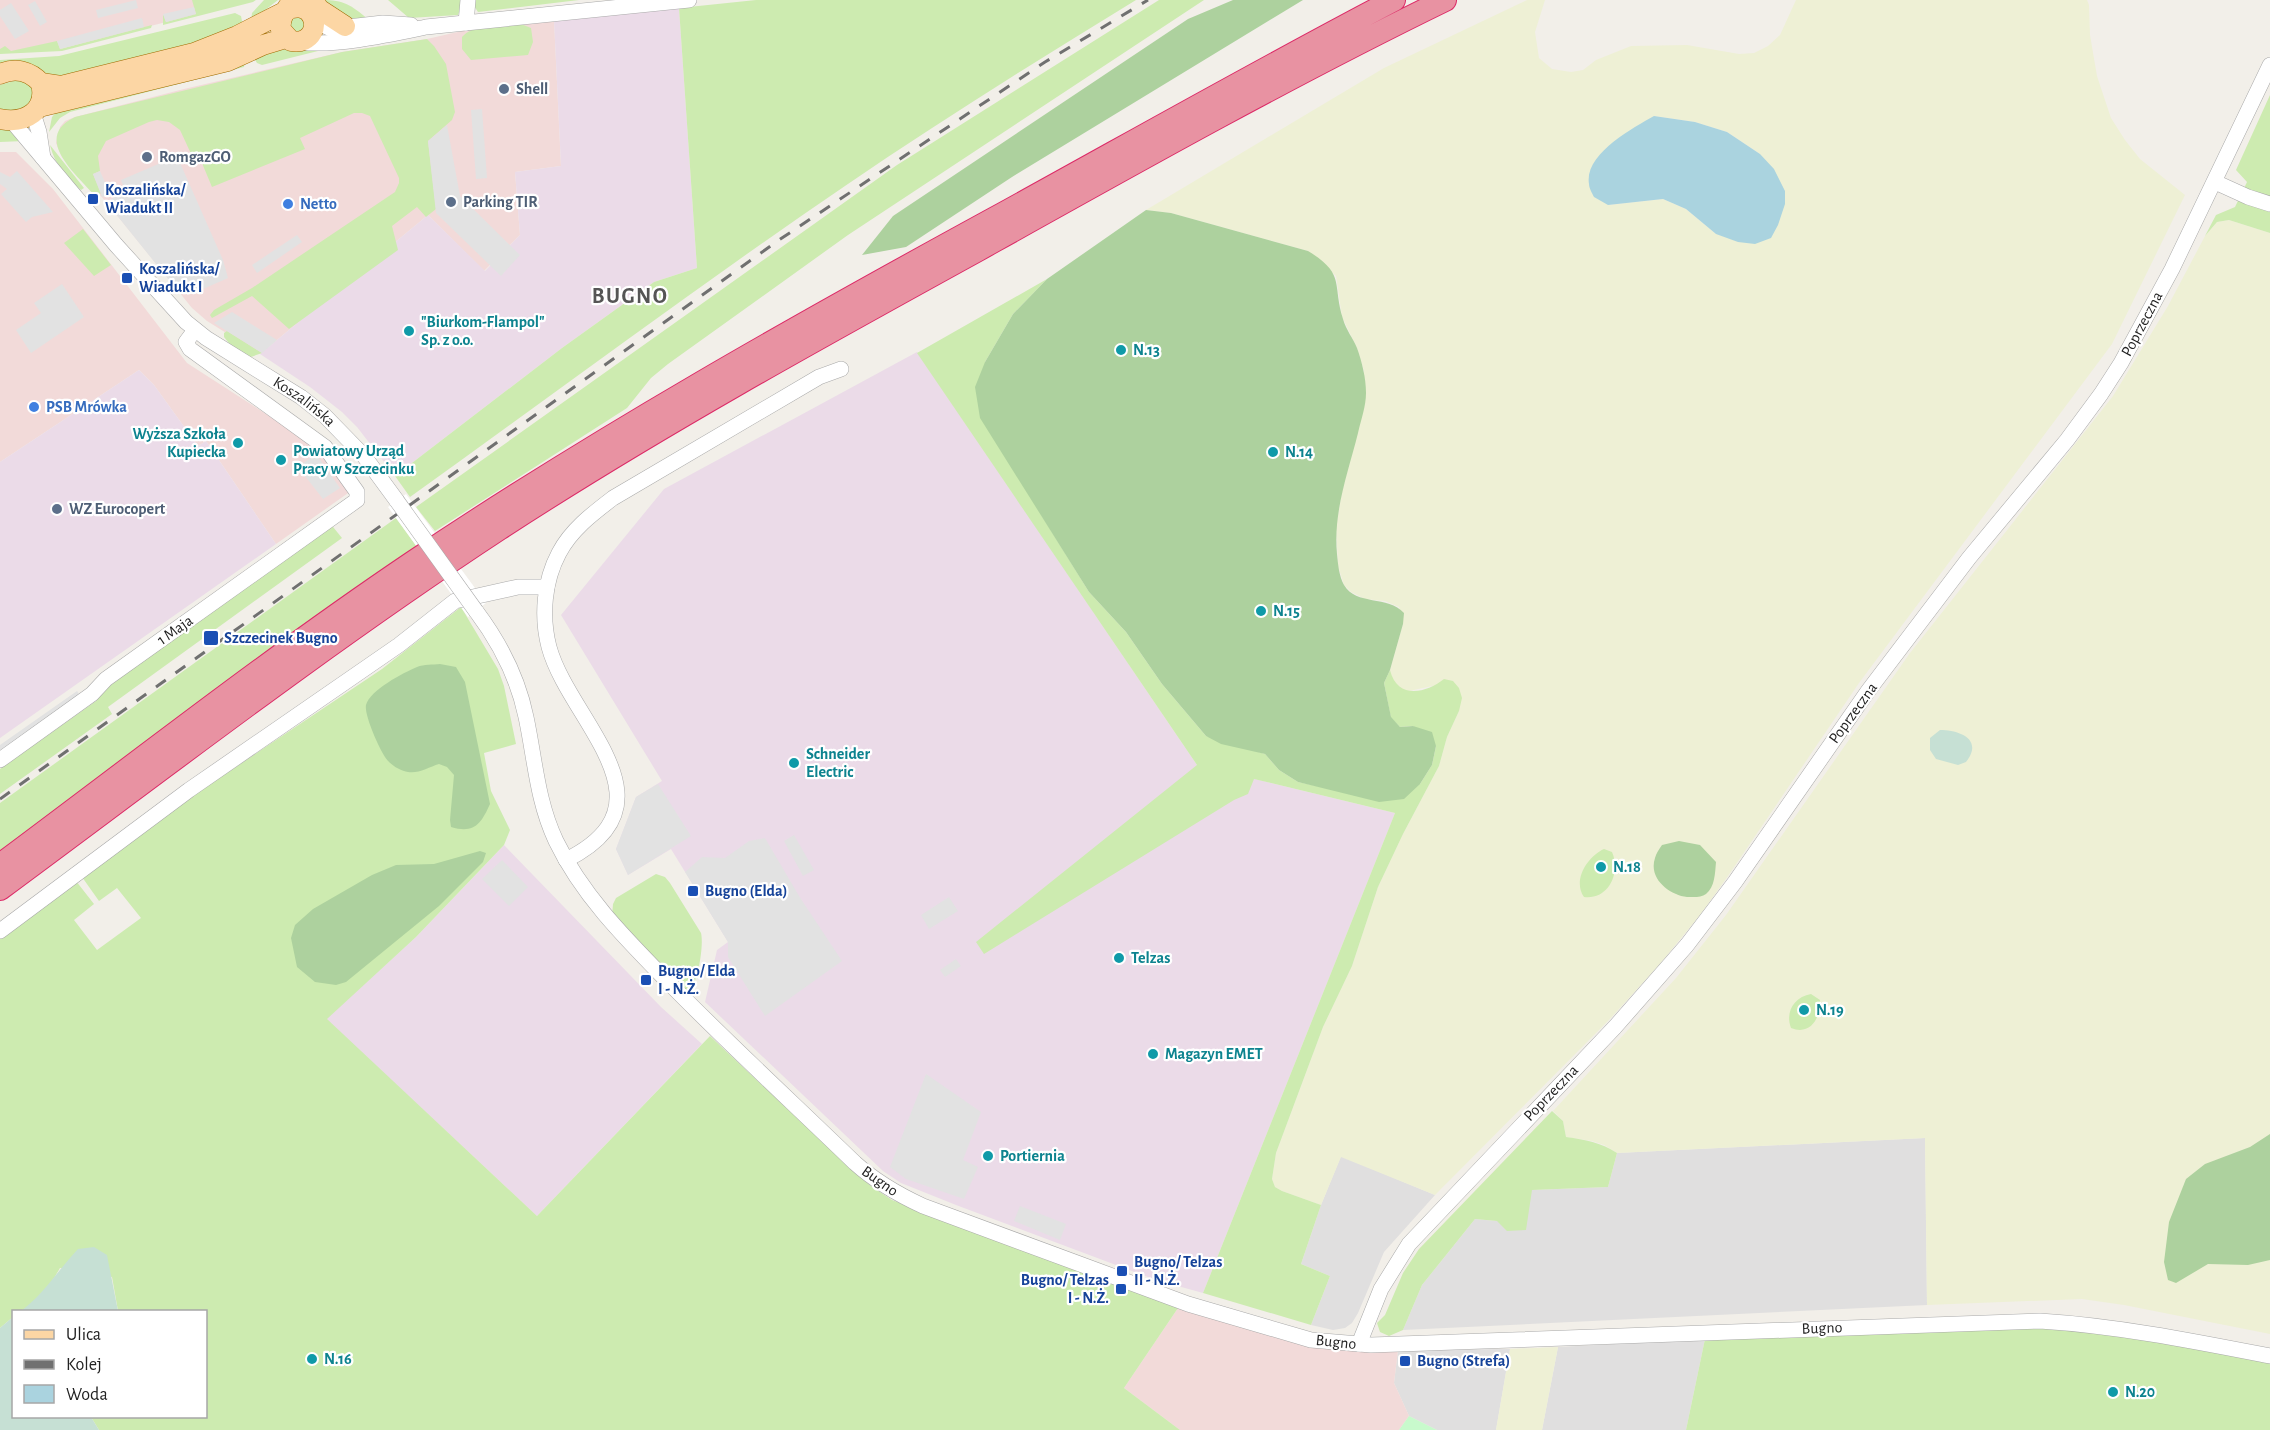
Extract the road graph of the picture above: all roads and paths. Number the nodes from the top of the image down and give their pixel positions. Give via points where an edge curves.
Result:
1 (468, 0) edge
2 (689, 0) edge
3 (1394, 0) edge
4 (1445, 0) edge
5 (289, 6) edge
6 (313, 9) edge
7 (466, 23) junction
8 (345, 26) joint
9 (426, 27) junction
10 (294, 40) junction
11 (2270, 65) edge
12 (1, 73) edge
13 (41, 83) junction
14 (59, 102) junction
15 (36, 110) junction
16 (5, 119) edge
17 (39, 132) junction
18 (43, 158) junction
19 (2215, 182) junction
20 (2270, 204) edge
21 (195, 330) junction
22 (841, 369) dead end
23 (548, 587) junction
24 (0, 760) edge
25 (566, 860) junction
26 (0, 865) edge
27 (0, 889) edge
28 (0, 931) edge
29 (1359, 1344) junction
30 (2270, 1356) edge

1 - 7 street
2 - 7 street
3 - 26 highway via 837,304 559,468 373,590
4 - 27 highway via 1015,229 617,454 347,633
5 - 6 main road
5 - 10 main road via 280,25
5 - 13 main road via 237,36 194,53 62,86
6 - 8 main road via 320,9
6 - 10 main road via 315,27 310,36
7 - 9 street
8 - 9 street via 383,22
9 - 10 street via 328,43
10 - 14 main road via 263,45 228,61
11 - 19 street, Poprzeczna
12 - 13 main road via 28,72
13 - 15 main road via 43,96
14 - 15 main road
14 - 17 street
15 - 16 main road via 26,117
15 - 17 street
16 - 18 street, Koszalińska
17 - 18 street
18 - 21 street, Koszalińska
19 - 20 street
19 - 29 street, Poprzeczna via 2136,337 2084,417 1969,558 1868,691 1693,937 1615,1027 1421,1230 1390,1273
21 - 24 street, 1 Maja via 186,342 190,349 325,447 358,496
21 - 25 street, Koszalińska, bridge via 325,416 364,456 495,637 519,690 539,791
22 - 23 street via 819,377 605,504 573,533 559,552
23 - 25 street via 545,614 550,649 564,682 607,754 617,795 613,816 600,836 584,851
23 - 28 street via 518,587 455,602 189,790
25 - 29 street, Bugno via 595,903 675,989 855,1163 895,1194 1188,1304 1311,1340
29 - 30 street, Bugno via 2040,1321 2139,1331

